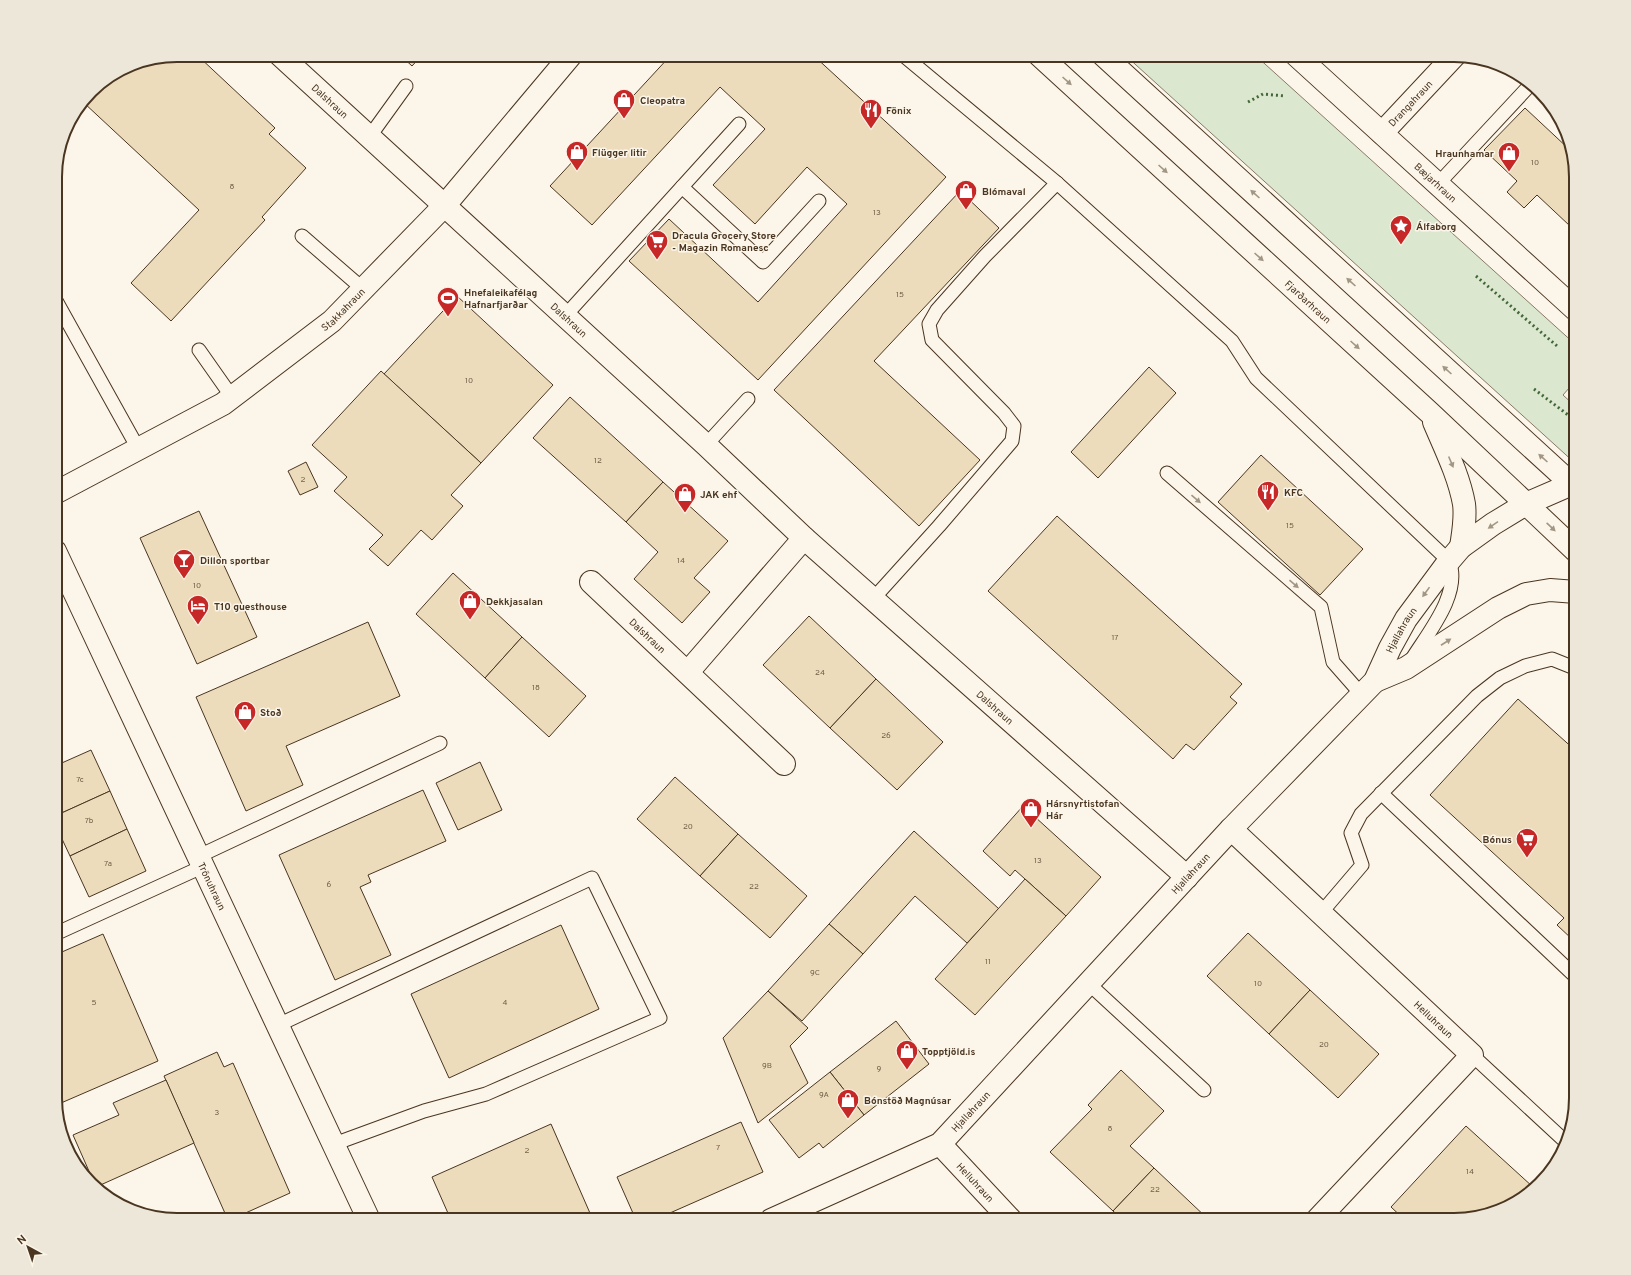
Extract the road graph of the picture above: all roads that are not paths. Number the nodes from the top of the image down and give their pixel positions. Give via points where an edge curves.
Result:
1 (288, 62) edge
2 (565, 62) edge
3 (911, 62) edge
4 (1047, 62) edge
5 (1111, 62) edge
6 (1304, 62) edge
7 (1448, 62) edge
8 (406, 86) dead end
9 (1527, 88) edge
10 (739, 124) dead end
11 (1382, 133) junction
12 (370, 136) junction
13 (1057, 183) junction
14 (1438, 184) junction
15 (682, 187) junction
16 (819, 201) dead end
17 (445, 205) junction
18 (302, 236) dead end
19 (363, 289) junction
20 (1569, 304) edge
21 (62, 312) edge
22 (565, 316) junction
23 (199, 350) dead end
24 (232, 397) junction
25 (748, 399) dead end
26 (1430, 413) junction
27 (706, 445) junction
28 (139, 450) junction
29 (1166, 473) dead end
30 (1569, 481) edge
31 (1569, 488) edge
32 (62, 489) edge
33 (1526, 504) junction
34 (804, 538) junction
35 (1569, 544) edge
36 (1455, 554) junction
37 (62, 566) edge
38 (591, 582) dead end
39 (1569, 591) edge
40 (873, 599) junction
41 (1569, 666) edge
42 (1406, 668) junction
43 (688, 672) junction
44 (1369, 688) junction
45 (440, 743) dead end
46 (784, 764) dead end
47 (1381, 793) junction
48 (1231, 829) junction
49 (201, 861) junction
50 (1187, 877) junction
51 (1320, 913) junction
52 (62, 930) edge
53 (1569, 970) edge
54 (1088, 983) junction
55 (278, 1025) junction
56 (1472, 1055) junction
57 (1204, 1090) dead end
58 (1561, 1139) edge
59 (334, 1144) junction
60 (940, 1144) junction
61 (366, 1213) edge
62 (787, 1213) edge
63 (1004, 1213) edge
64 (1324, 1213) edge

1 - 12 street, Dalshraun
2 - 17 street, Stakkahraun
3 - 13 lane
4 -> 26 street, Fjarðarhraun
30 -> 5 street
6 - 11 street, Bæjarhraun
7 - 11 street, Drangahraun
8 - 12 lane
9 - 14 lane
10 - 15 lane
11 - 14 street, Bæjarhraun
12 - 17 street, Dalshraun
13 - 36 lane via 1232,341 1256,378
13 - 40 lane via 985,256 937,310 929,324 932,340 1014,426 1012,441
14 - 20 street, Bæjarhraun
15 - 16 lane via 763,262
15 - 22 lane
17 - 19 street, Stakkahraun
17 - 22 street, Dalshraun
18 - 19 lane
19 - 24 street, Stakkahraun via 332,321
21 - 28 lane
22 - 27 street, Dalshraun
23 - 24 lane
24 - 28 street, Stakkahraun
25 - 27 lane
26 - 33 street, Fjarðarhraun
26 -> 36 street via 1455,472 1464,503 1465,522
27 - 34 street, Dalshraun
28 - 32 street, Stakkahraun
29 -> 44 lane via 1321,607 1333,662
31 - 33 street, Hjallahraun
33 -> 35 street, Fjarðarhraun
33 -> 36 street, Hjallahraun via 1493,524
34 - 40 street, Dalshraun
34 - 43 street
36 - 42 lane via 1452,584 1442,613
36 -> 44 street, Hjallahraun via 1406,619
37 - 49 street, Trönuhraun
38 - 43 street, Dalshraun
42 -> 39 street via 1498,608 1526,594 1550,590
40 - 50 street, Dalshraun
41 - 47 lane via 1552,659 1525,666 1500,678 1478,696
42 - 44 street
43 - 46 street, Dalshraun
44 - 48 street, Hjallahraun
45 - 49 lane
47 - 51 lane via 1361,814 1351,833 1362,865
47 - 53 lane
48 - 50 street, Hjallahraun
48 - 51 street, Helluhraun
49 - 52 lane
49 - 55 street, Trönuhraun
50 - 54 street, Hjallahraun
51 - 56 street, Helluhraun
54 - 57 lane
54 - 60 street, Hjallahraun
55 - 59 street, Trönuhraun
55 - 59 lane via 592,878 660,1018 486,1094 424,1111
56 - 58 lane
56 - 64 street
59 - 61 street, Trönuhraun
60 - 62 street, Hjallahraun
60 - 63 street, Helluhraun

